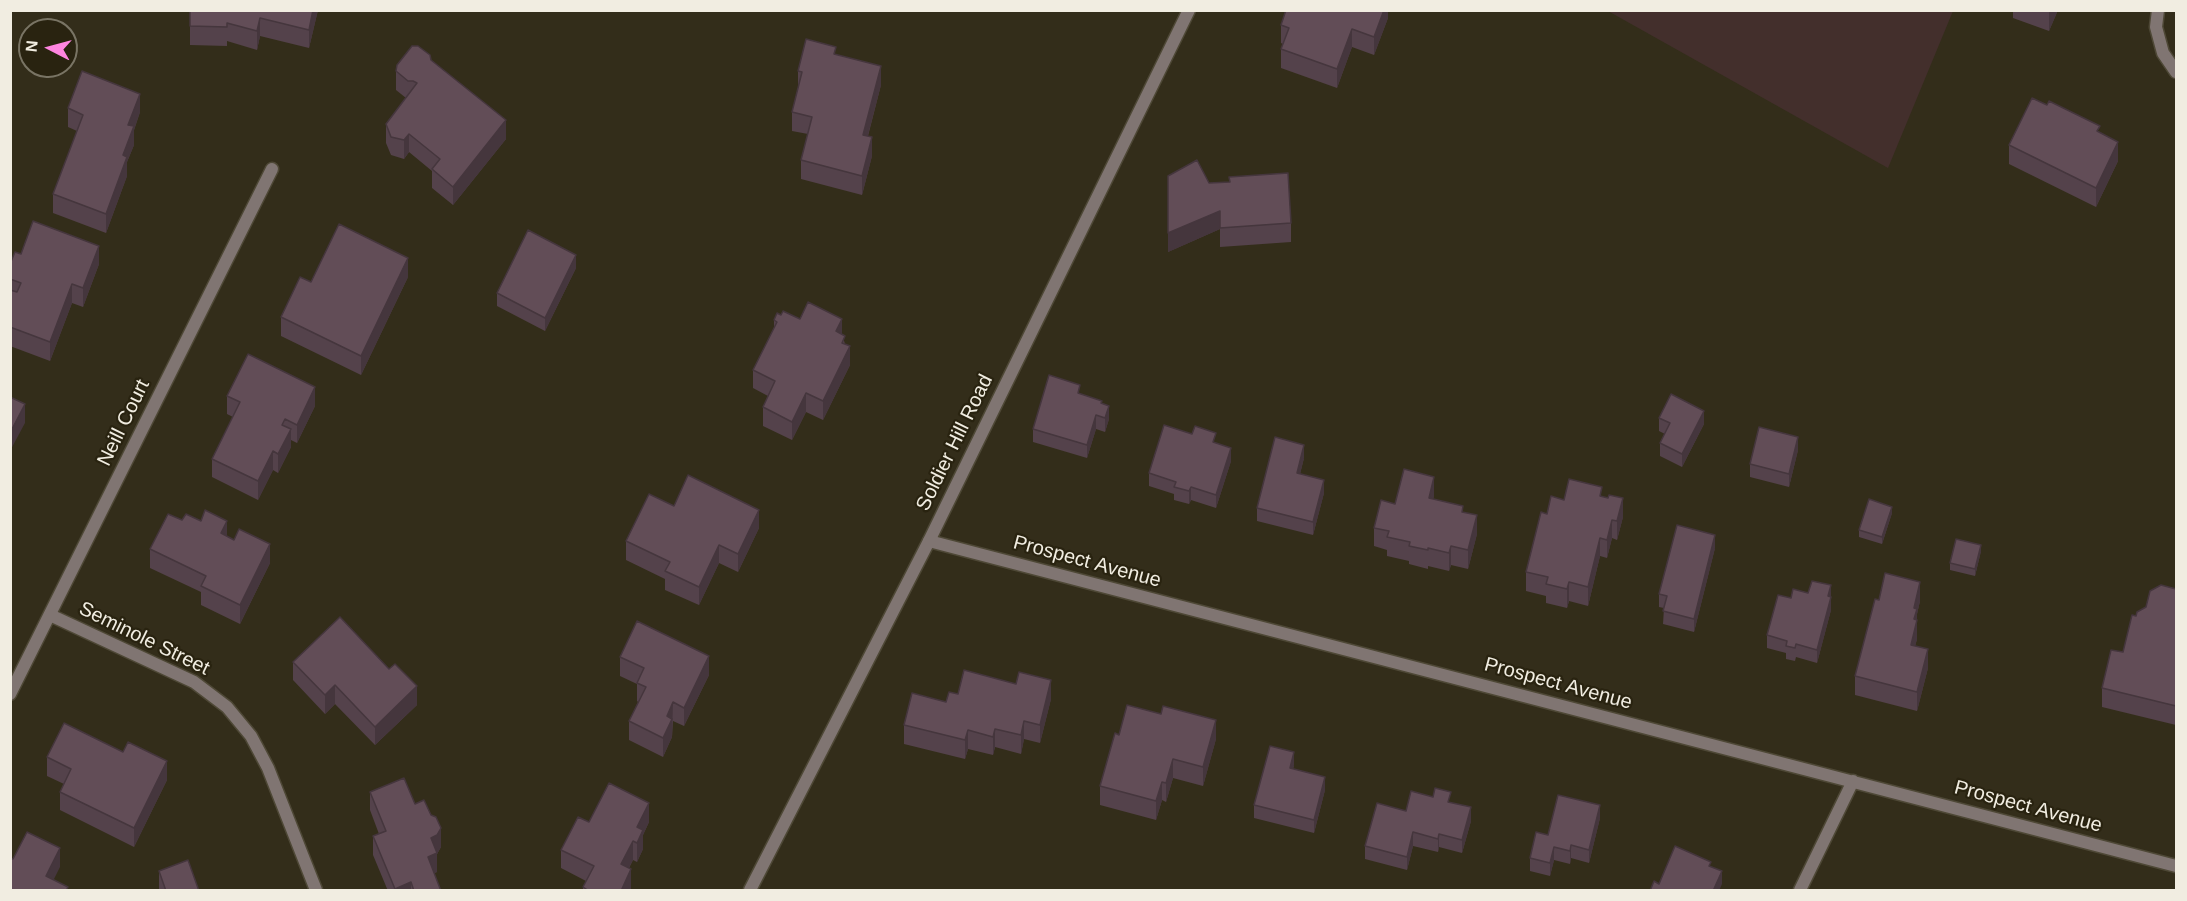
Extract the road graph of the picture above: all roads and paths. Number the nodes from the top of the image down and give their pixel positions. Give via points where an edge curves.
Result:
1 (1189, 10) edge
2 (2158, 10) edge
3 (2176, 72) edge
4 (272, 169) dead end
5 (929, 541) junction
6 (50, 615) junction
7 (10, 694) edge
8 (1853, 782) junction
9 (2176, 866) edge
10 (316, 891) edge
11 (750, 891) edge
12 (1800, 891) edge

1 - 5 street, Soldier Hill Road
2 - 3 street via 2156,27 2163,53
4 - 6 street, Neill Court
5 - 8 street, Prospect Avenue
5 - 11 street, Soldier Hill Road
6 - 7 street, Neill Court
6 - 10 street, Seminole Street via 194,682 227,707 251,736 268,768
8 - 9 street, Prospect Avenue
8 - 12 street

